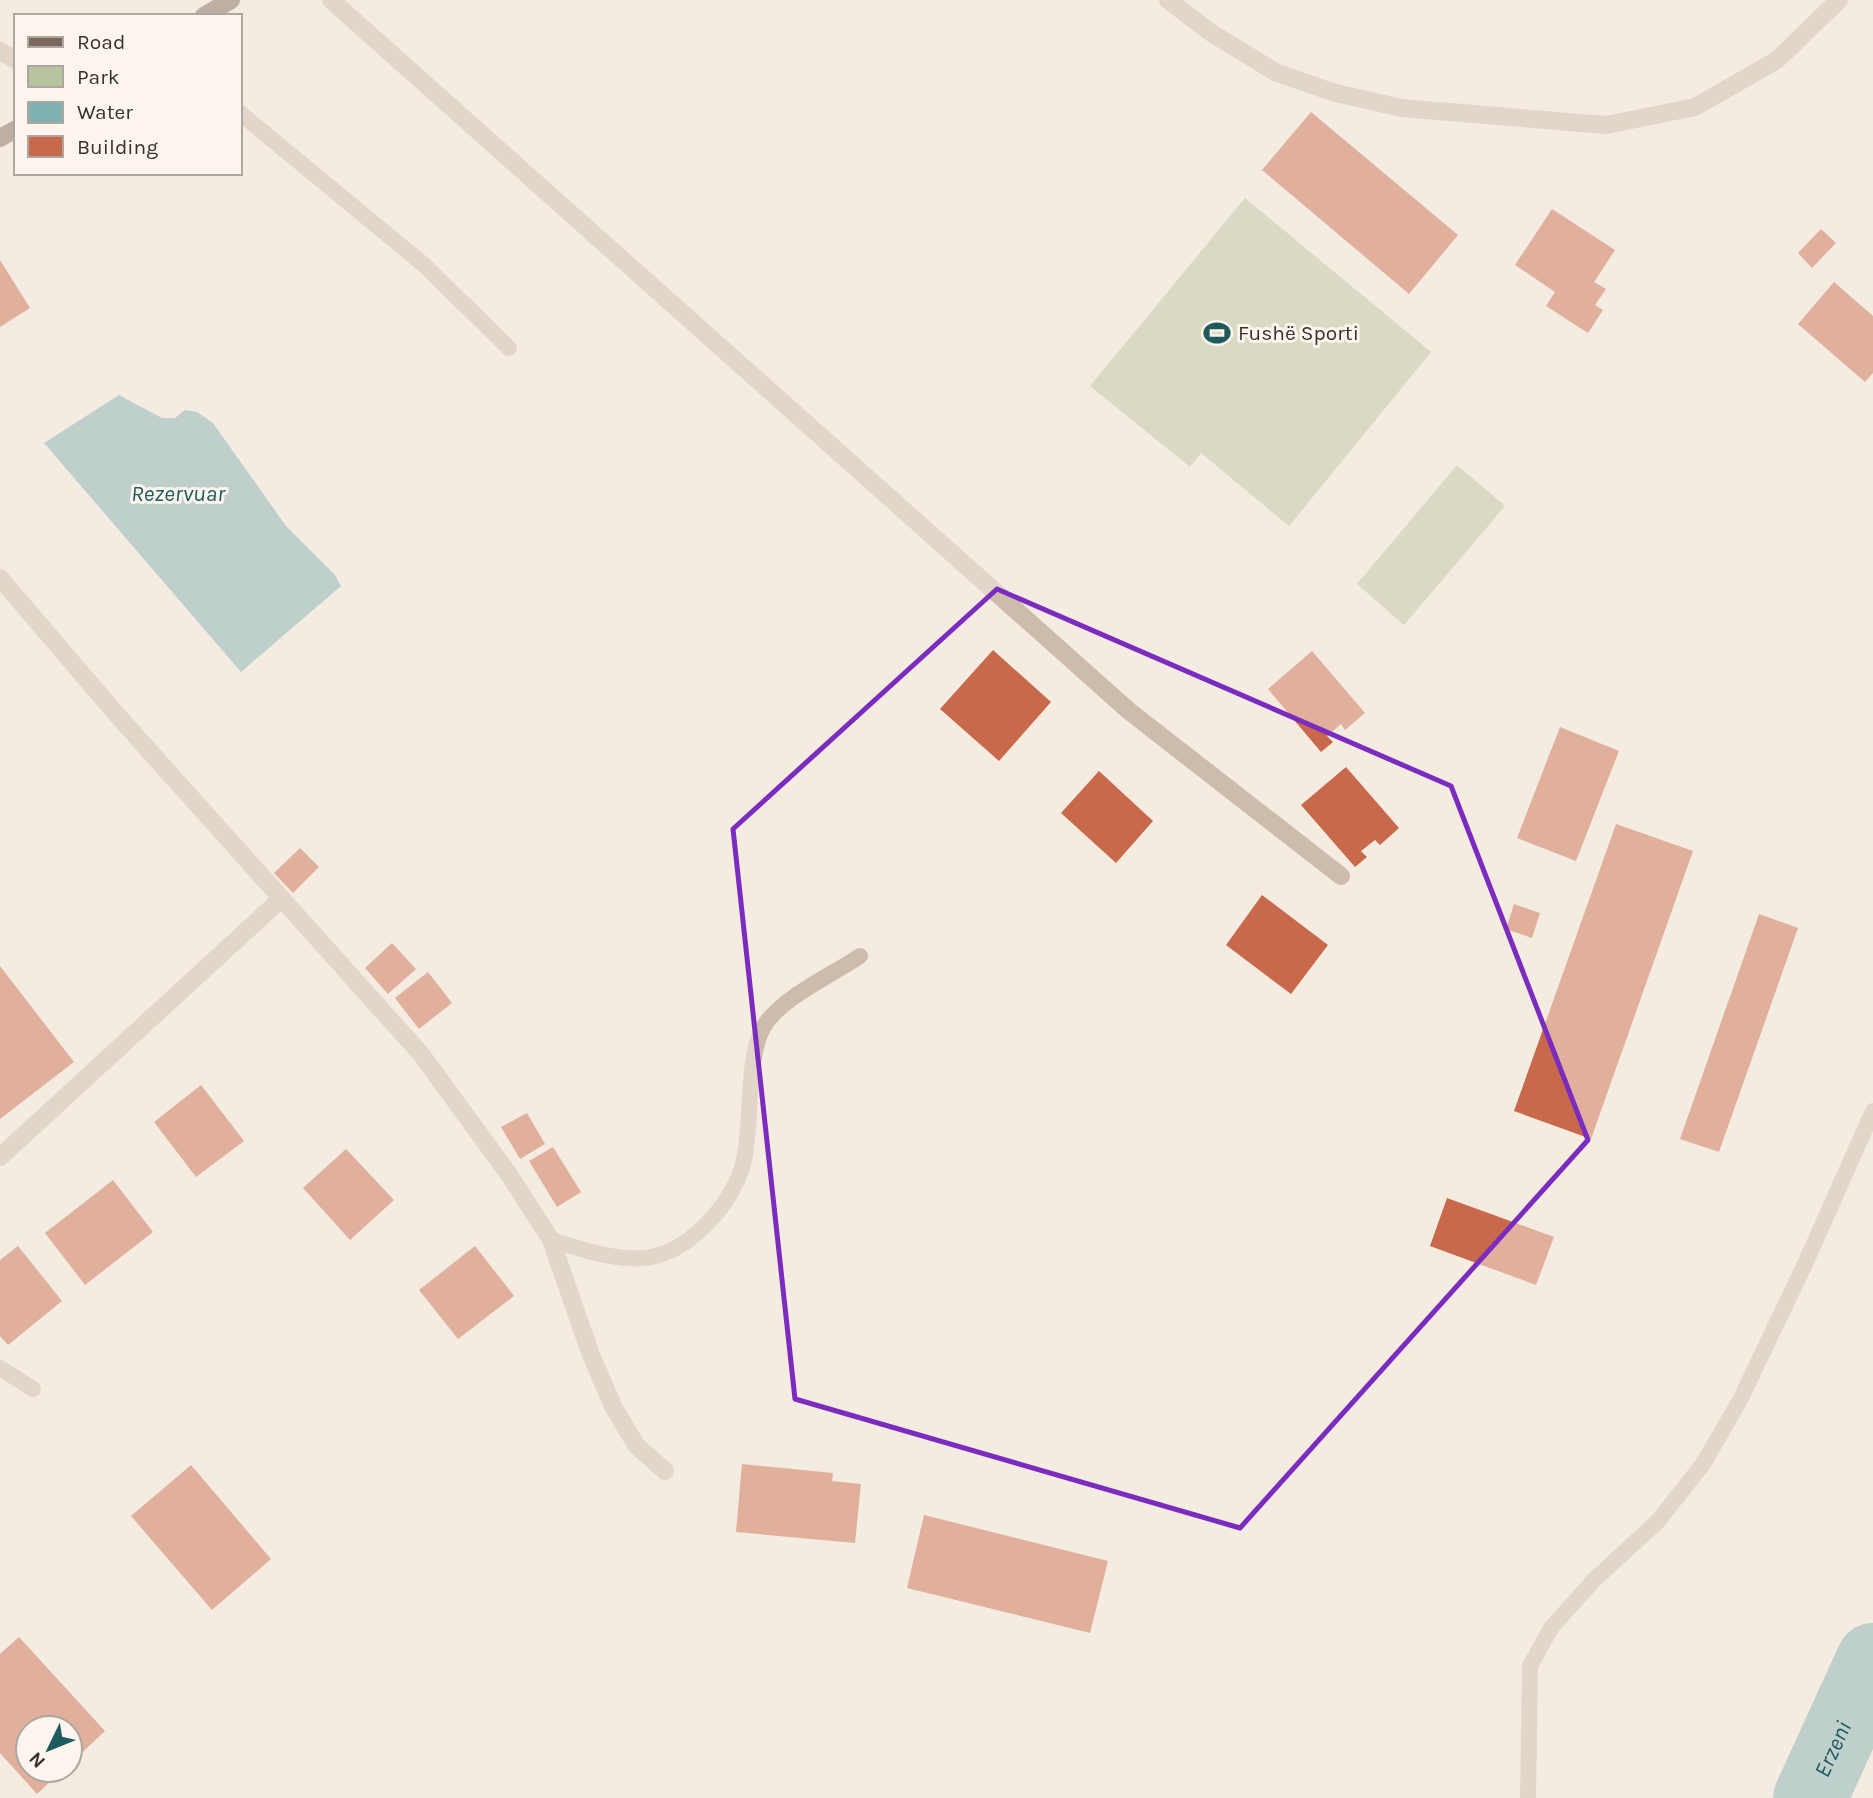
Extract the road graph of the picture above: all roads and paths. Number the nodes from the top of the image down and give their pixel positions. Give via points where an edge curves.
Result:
1 (231, 0) edge
2 (331, 0) edge
3 (1168, 0) edge
4 (1839, 0) edge
5 (207, 14) edge
6 (242, 115) edge
7 (509, 348) dead end
8 (0, 578) edge
9 (1341, 876) dead end
10 (281, 899) junction
11 (860, 956) dead end
12 (1873, 1111) edge
13 (0, 1157) edge
14 (551, 1240) junction
15 (0, 1368) edge
16 (33, 1389) dead end
17 (665, 1471) dead end
18 (1528, 1798) edge

1 - 5 main road
2 - 9 street via 1129,710
3 - 4 street via 1275,72 1335,93 1402,108 1606,125 1695,107 1777,60
6 - 7 lane via 423,264
8 - 10 street
10 - 13 street
10 - 14 street via 421,1054
11 - 14 lane via 788,1001 763,1027 753,1071 743,1164 722,1209 684,1243 645,1258 598,1253
12 - 18 lane via 1740,1401 1703,1464 1658,1521 1594,1580 1551,1628 1530,1666
14 - 17 street via 613,1406 636,1445
15 - 16 lane

